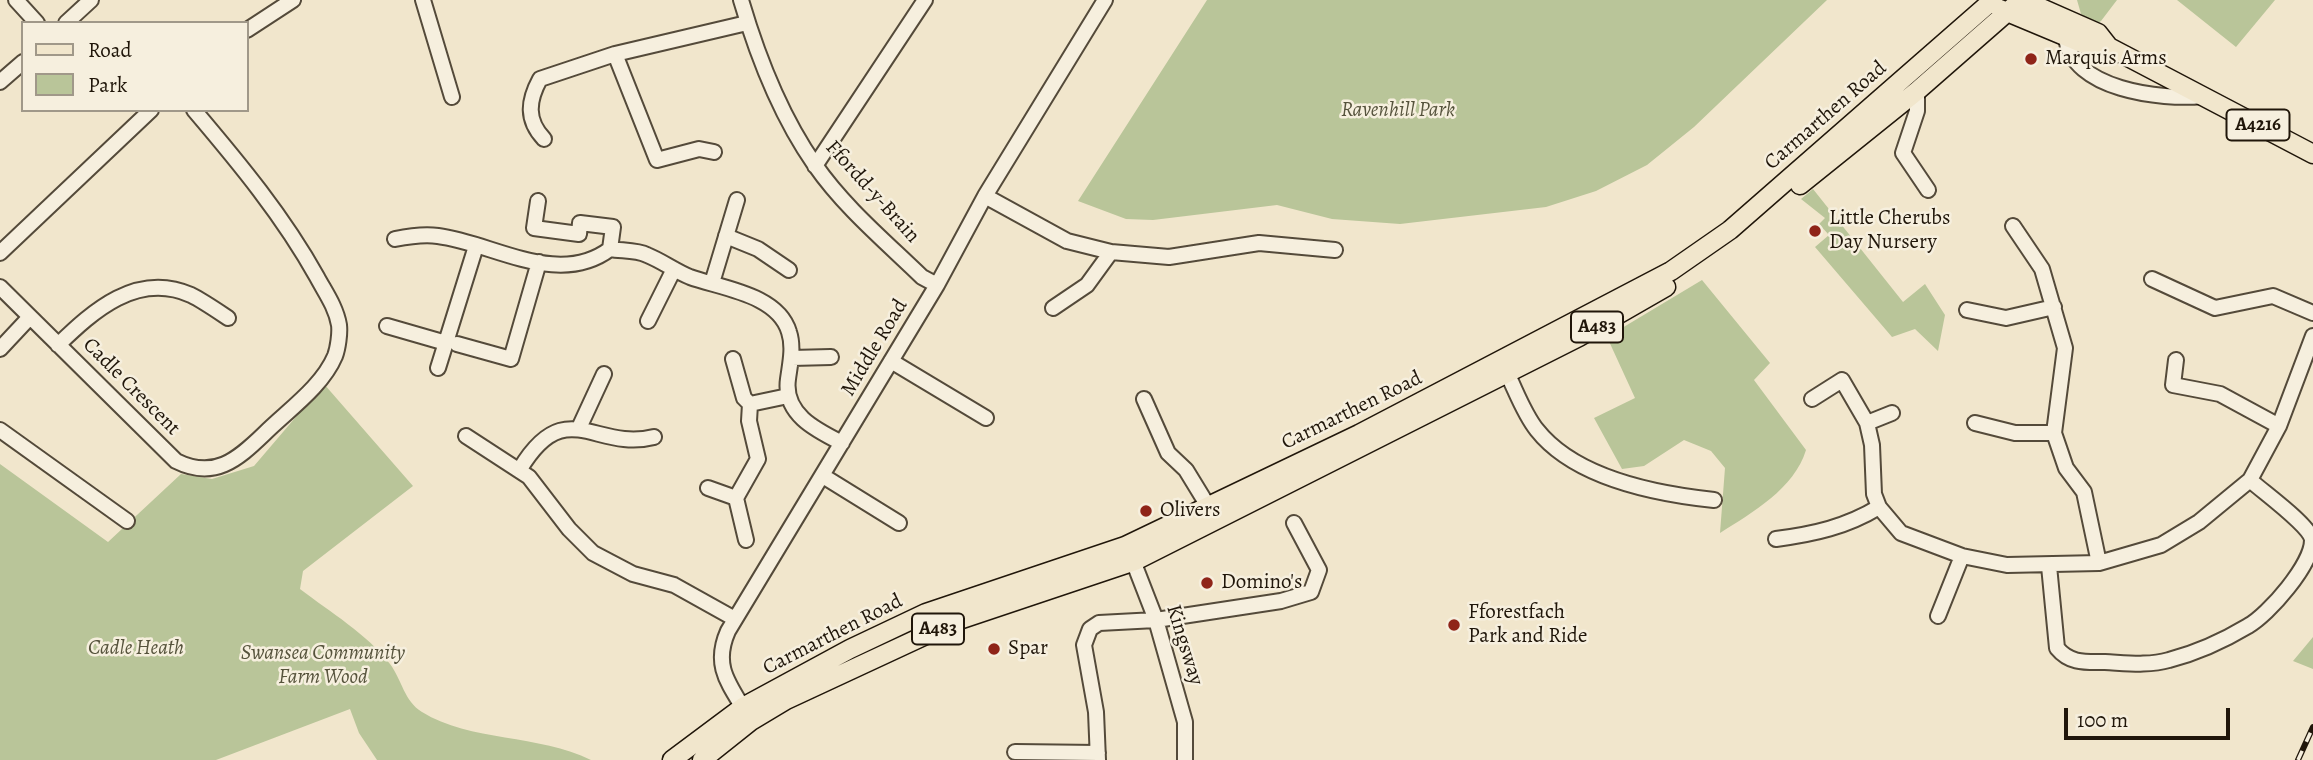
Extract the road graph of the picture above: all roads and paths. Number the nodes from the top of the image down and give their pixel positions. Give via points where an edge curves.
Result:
1 (16, 0) edge
2 (91, 0) edge
3 (293, 0) edge
4 (423, 0) edge
5 (741, 0) edge
6 (925, 0) edge
7 (1105, 0) edge
8 (2022, 0) edge
9 (2068, 0) edge
10 (1992, 4) edge
11 (35, 21) edge
12 (68, 21) edge
13 (747, 23) junction
14 (248, 29) edge
15 (2069, 29) junction
16 (615, 54) junction
17 (21, 64) edge
18 (0, 82) edge
19 (1917, 91) junction
20 (2203, 96) junction
21 (452, 97) dead end
22 (149, 112) edge
23 (196, 112) edge
24 (544, 139) dead end
25 (714, 152) dead end
26 (2313, 154) edge
27 (815, 166) junction
28 (1928, 190) dead end
29 (985, 196) junction
30 (737, 200) dead end
31 (538, 201) dead end
32 (2013, 226) dead end
33 (726, 236) junction
34 (395, 239) dead end
35 (476, 246) junction
36 (610, 249) junction
37 (1335, 250) dead end
38 (1111, 252) junction
39 (0, 253) edge
40 (539, 262) junction
41 (674, 269) junction
42 (789, 270) dead end
43 (2152, 279) dead end
44 (712, 283) junction
45 (937, 285) junction
46 (0, 288) edge
47 (2054, 307) junction
48 (1053, 309) dead end
49 (1967, 310) dead end
50 (2313, 313) edge
51 (29, 318) junction
52 (228, 318) dead end
53 (648, 321) dead end
54 (387, 326) dead end
55 (2313, 336) edge
56 (452, 343) junction
57 (58, 345) junction
58 (0, 349) edge
59 (831, 357) dead end
60 (792, 358) junction
61 (733, 359) dead end
62 (2176, 360) dead end
63 (891, 361) junction
64 (438, 368) dead end
65 (1507, 373) junction
66 (604, 374) dead end
67 (788, 397) junction
68 (1812, 399) dead end
69 (1144, 400) dead end
70 (750, 404) junction
71 (1892, 413) dead end
72 (986, 418) dead end
73 (1867, 423) junction
74 (1975, 423) dead end
75 (2279, 426) junction
76 (579, 428) junction
77 (0, 430) edge
78 (2054, 433) junction
79 (466, 436) dead end
80 (654, 437) dead end
81 (842, 443) junction
82 (520, 469) junction
83 (822, 476) junction
84 (2250, 480) junction
85 (708, 488) dead end
86 (736, 498) junction
87 (1714, 500) dead end
88 (1208, 506) junction
89 (1879, 507) junction
90 (127, 521) dead end
91 (900, 523) dead end
92 (1294, 523) dead end
93 (1776, 539) dead end
94 (746, 540) dead end
95 (1125, 546) junction
96 (1962, 556) junction
97 (1135, 561) junction
98 (2099, 563) junction
99 (2049, 566) junction
100 (1938, 616) dead end
101 (735, 619) junction
102 (1156, 620) junction
103 (747, 714) junction
104 (1015, 752) dead end
105 (1098, 757) edge
106 (672, 760) edge
107 (702, 760) edge
108 (1185, 760) edge

1 - 11 street
2 - 12 street
3 - 14 street
4 - 21 street
5 - 13 street, Ffordd-y-Brain
6 - 27 street
7 - 29 street, Middle Road
8 - 10 main road, Carmarthen Road / A483
8 - 15 main road, A4216
9 - 15 main road
10 - 15 main road, A4216
10 - 19 main road, Carmarthen Road / A483
10 - 88 main road, Carmarthen Road / A483 via 1747,215 1671,271 1510,358
13 - 16 street
13 - 27 street, Ffordd-y-Brain via 776,97
15 - 20 main road, A4216 via 2098,33 2109,47
15 - 20 street via 2073,59 2102,82 2176,99
16 - 24 street via 540,79 529,109 534,129
16 - 25 street via 657,160 699,149
17 - 18 street
19 - 28 street via 1917,111 1903,153
19 - 65 main road, Carmarthen Road / A483 via 1727,246 1646,300
20 - 26 main road, A4216
22 - 39 street
23 - 57 street, Cadle Crescent via 258,186 304,254 340,327 336,355 324,375 238,459 212,468 176,461
27 - 45 street, Ffordd-y-Brain via 922,277
29 - 38 street via 1067,241
29 - 45 street, Middle Road
30 - 33 street
31 - 36 street via 534,228 579,234 580,223 613,227
32 - 47 street via 2042,269
33 - 42 street via 758,249
33 - 44 street
34 - 35 street via 438,236
35 - 40 street
35 - 56 street
36 - 40 street via 578,264
36 - 41 street via 645,253
37 - 38 street via 1259,243 1169,257
38 - 48 street via 1087,285
40 - 56 street via 511,359
41 - 44 street
41 - 53 street
43 - 50 street via 2215,308 2273,296
44 - 60 street via 752,297 779,315 789,330
45 - 63 street, Middle Road
46 - 51 street, Cadle Crescent
47 - 49 street via 2006,318
47 - 78 street via 2065,348
51 - 57 street, Cadle Crescent
51 - 58 street
52 - 57 street via 190,294 159,287 132,291 95,309
54 - 56 street
55 - 75 street
56 - 64 street
59 - 60 street
60 - 67 street
61 - 70 street
62 - 75 street via 2173,385 2221,394
63 - 72 street
63 - 81 street, Middle Road
65 - 87 street via 1536,429 1556,449 1588,468 1662,495
65 - 97 main road, Carmarthen Road / A483
66 - 76 street
67 - 70 street
67 - 81 street via 808,424
68 - 73 street via 1842,380
69 - 88 street via 1168,453 1186,470
70 - 86 street via 748,421 758,459
71 - 73 street
73 - 89 street
74 - 78 street via 2015,433
75 - 84 street
76 - 80 street via 634,440
76 - 82 street via 551,433 534,447
77 - 90 street
78 - 98 street via 2066,468 2084,492
79 - 82 street
81 - 83 street, Middle Road
82 - 101 street via 593,553 633,574 674,585
83 - 91 street
83 - 101 street, Middle Road
84 - 98 street via 2199,522 2161,545
84 - 99 street via 2308,531 2312,552 2300,575 2250,625 2206,648 2167,661 2138,663 2074,661 2063,656 2057,648
85 - 86 street
86 - 94 street
88 - 95 main road, Carmarthen Road / A483
89 - 93 street via 1831,530
89 - 96 street via 1901,533
92 - 102 street via 1319,570 1311,592 1281,601
95 - 97 street, Kingsway
95 - 103 main road, Carmarthen Road / A483 via 926,613 849,649
96 - 99 street via 2007,565
96 - 100 street
97 - 102 street, Kingsway
97 - 103 main road, Carmarthen Road / A483 via 956,621
98 - 99 street
101 - 103 street, Middle Road via 723,642 721,669
102 - 105 street via 1099,623 1087,635 1084,646 1096,712
102 - 108 street, Kingsway via 1185,722
103 - 106 main road, Carmarthen Road / A483 via 710,728
103 - 107 main road, Carmarthen Road / A483
104 - 105 street

